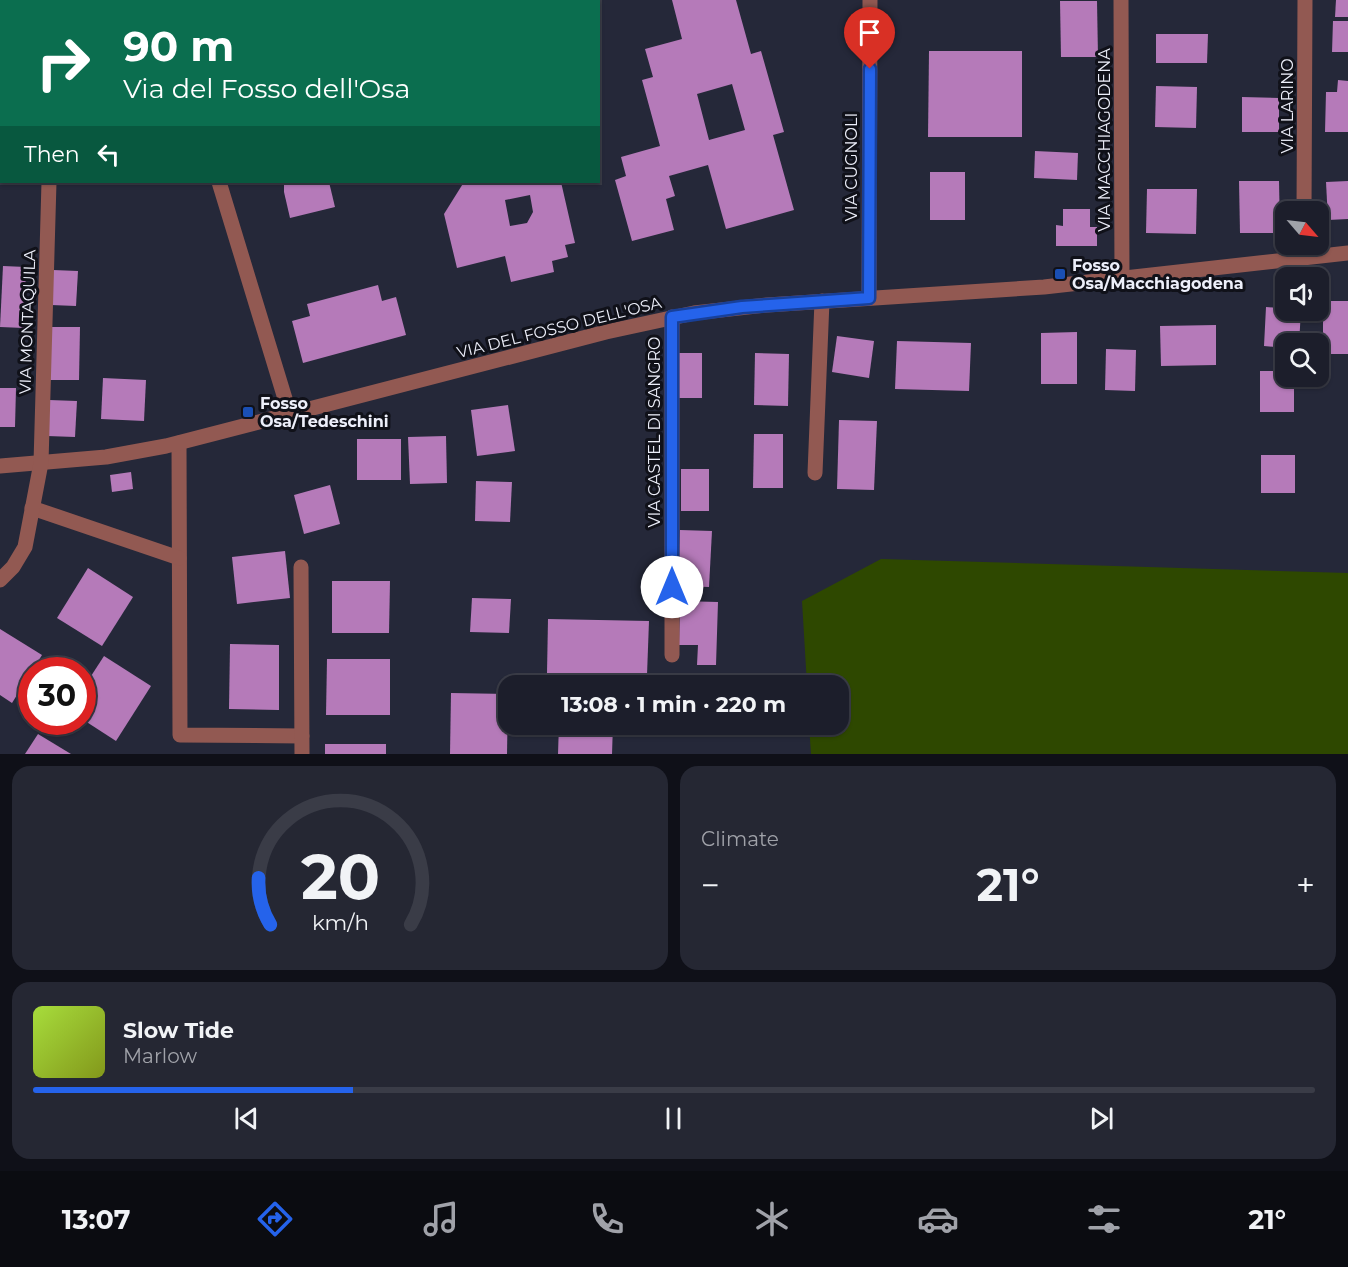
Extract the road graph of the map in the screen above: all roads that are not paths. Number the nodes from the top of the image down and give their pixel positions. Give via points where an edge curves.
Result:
1 (870, 0) edge
2 (1121, 0) edge
3 (1305, 0) edge
4 (49, 183) edge
5 (219, 183) edge
6 (1304, 201) edge
7 (1329, 252) edge
8 (1348, 253) edge
9 (1278, 255) edge
10 (1122, 279) junction
11 (869, 298) junction
12 (822, 301) junction
13 (672, 317) junction
14 (290, 415) junction
15 (179, 443) junction
16 (40, 463) junction
17 (0, 466) edge
18 (815, 473) dead end
19 (32, 508) junction
20 (179, 558) junction
21 (301, 567) dead end
22 (0, 580) edge
23 (672, 655) dead end
24 (302, 736) junction
25 (302, 754) edge

1 - 11 street, VIA CUGNOLI
2 - 10 street, VIA MACCHIAGODENA
3 - 6 street, VIA LARINO
4 - 16 street, VIA MONTAQUILA
5 - 14 street
7 - 8 street, VIA DEL FOSSO DELL'OSA
9 - 10 street, VIA DEL FOSSO DELL'OSA
10 - 11 street, VIA DEL FOSSO DELL'OSA
11 - 12 street, VIA DEL FOSSO DELL'OSA
12 - 13 street, VIA DEL FOSSO DELL'OSA
12 - 18 street
13 - 14 street, VIA DEL FOSSO DELL'OSA
13 - 23 street, VIA CASTEL DI SANGRO
14 - 15 street, VIA DEL FOSSO DELL'OSA
15 - 16 street, VIA DEL FOSSO DELL'OSA via 126,454
15 - 20 street
16 - 17 street, VIA DEL FOSSO DELL'OSA
16 - 19 street
19 - 20 street
19 - 22 street via 21,557
20 - 24 street via 180,735
21 - 24 street
24 - 25 street

